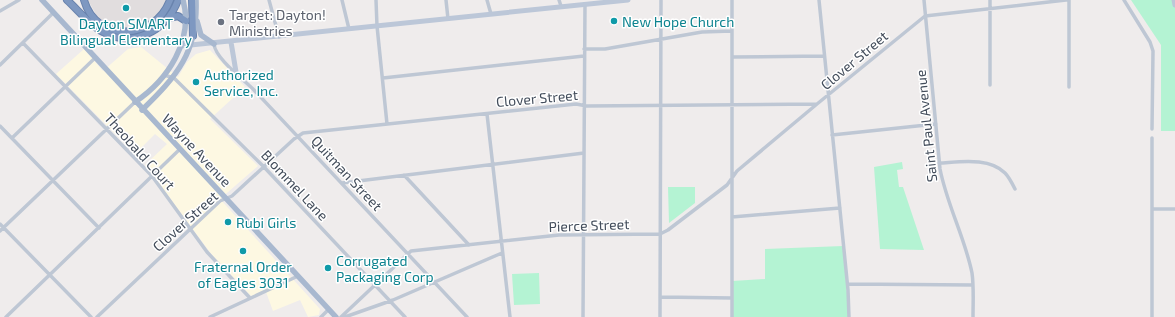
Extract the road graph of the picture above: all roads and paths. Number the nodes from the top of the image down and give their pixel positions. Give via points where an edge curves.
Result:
1 (19, 0) edge
2 (42, 0) edge
3 (67, 0) edge
4 (84, 0) edge
5 (170, 0) edge
6 (178, 0) edge
7 (183, 0) edge
8 (192, 0) edge
9 (196, 0) edge
10 (269, 0) edge
11 (342, 0) edge
12 (376, 0) edge
13 (446, 0) edge
14 (487, 0) edge
15 (559, 0) edge
16 (628, 0) edge
17 (661, 0) edge
18 (732, 0) edge
19 (819, 0) edge
20 (924, 0) edge
21 (990, 0) edge
22 (1068, 0) edge
23 (1124, 0) edge
24 (1174, 0) edge
25 (584, 4) junction
26 (1175, 5) edge
27 (561, 6) junction
28 (990, 8) junction
29 (0, 11) edge
30 (53, 13) junction
31 (491, 14) junction
32 (925, 16) junction
33 (169, 18) junction
34 (196, 18) junction
35 (448, 19) junction
36 (186, 21) junction
37 (377, 26) junction
38 (349, 29) junction
39 (732, 31) junction
40 (193, 36) junction
41 (279, 37) junction
42 (661, 39) junction
43 (231, 42) junction
44 (23, 43) junction
45 (214, 44) junction
46 (181, 46) junction
47 (190, 46) junction
48 (584, 49) junction
49 (584, 56) junction
50 (824, 56) junction
51 (732, 57) junction
52 (95, 58) junction
53 (0, 65) edge
54 (236, 72) junction
55 (164, 75) junction
56 (174, 78) junction
57 (383, 78) junction
58 (990, 85) dead end
59 (65, 86) junction
60 (1069, 87) dead end
61 (828, 95) junction
62 (135, 102) junction
63 (584, 104) junction
64 (817, 104) junction
65 (732, 105) junction
66 (661, 106) junction
67 (142, 110) junction
68 (487, 114) junction
69 (387, 124) junction
70 (936, 124) junction
71 (0, 126) edge
72 (106, 129) junction
73 (1152, 129) dead end
74 (832, 135) junction
75 (297, 137) junction
76 (12, 138) junction
77 (1152, 138) dead end
78 (180, 149) junction
79 (584, 153) junction
80 (939, 163) junction
81 (493, 164) junction
82 (264, 167) junction
83 (404, 175) junction
84 (152, 176) junction
85 (732, 178) junction
86 (53, 180) junction
87 (342, 183) junction
88 (1015, 189) dead end
89 (226, 198) junction
90 (840, 208) junction
91 (1152, 209) junction
92 (1175, 209) edge
93 (732, 217) junction
94 (0, 224) edge
95 (4, 227) junction
96 (99, 228) junction
97 (190, 229) junction
98 (0, 231) edge
99 (583, 234) junction
100 (660, 234) junction
101 (501, 242) junction
102 (469, 245) junction
103 (407, 253) junction
104 (502, 253) junction
105 (50, 275) junction
106 (298, 276) junction
107 (434, 282) junction
108 (374, 284) junction
109 (848, 284) junction
110 (973, 285) junction
111 (660, 297) junction
112 (250, 298) junction
113 (732, 298) junction
114 (390, 301) junction
115 (329, 310) junction
116 (6, 317) edge
117 (91, 317) edge
118 (97, 317) edge
119 (210, 317) edge
120 (321, 317) edge
121 (336, 317) edge
122 (341, 317) edge
123 (345, 317) edge
124 (405, 317) edge
125 (467, 317) edge
126 (510, 317) edge
127 (583, 317) edge
128 (660, 317) edge
129 (732, 317) edge
130 (849, 317) edge
131 (973, 317) edge
132 (1152, 317) edge

1 - 29 street
2 - 30 main road, Wayne Avenue
3 - 33 highway via 101,31 119,37 145,35 160,27
4 - 5 highway via 92,16 100,23 114,30 129,32 150,26 158,20
6 - 33 highway
7 - 36 main road
8 - 40 highway
9 - 34 main road
10 - 41 street
11 - 38 street
12 - 37 street
13 - 35 street
14 - 31 street
15 - 27 street
16 - 25 street
17 - 42 street
18 - 39 street
19 - 50 street
20 - 32 street, Saint Paul Avenue
21 - 28 street
22 - 28 street
22 - 60 street
23 - 73 street via 1153,51
24 - 26 street
25 - 27 street
25 - 48 street
27 - 31 street
28 - 32 street
28 - 58 street
30 - 44 street
30 - 52 main road, Wayne Avenue
31 - 35 street
32 - 61 street, Clover Street
32 - 70 street, Saint Paul Avenue
33 - 36 highway via 178,16
34 - 40 main road
34 - 45 main road via 202,35
35 - 37 street
36 - 46 main road
37 - 38 street
37 - 57 street
38 - 41 street
39 - 42 street via 713,31
39 - 51 street
40 - 47 main road
41 - 43 street
42 - 48 street via 605,49
42 - 66 street
43 - 45 street
43 - 54 street
44 - 53 street
44 - 59 street, Theobald Court
45 - 47 street
45 - 54 street, Quitman Street via 218,54
46 - 47 street
46 - 55 main road via 173,64
47 - 56 main road
48 - 49 street
49 - 57 street
49 - 63 street
50 - 51 street
50 - 61 street
51 - 65 street
52 - 59 street
52 - 62 main road, Wayne Avenue
54 - 75 street, Quitman Street
55 - 56 street, Blommel Lane
55 - 62 main road
56 - 67 main road
56 - 82 street, Blommel Lane
57 - 69 street
59 - 72 street, Theobald Court
59 - 76 street
61 - 64 street, Clover Street
61 - 74 street
62 - 67 main road, Wayne Avenue
62 - 72 street
63 - 66 street, Clover Street
63 - 68 street, Clover Street
63 - 79 street
64 - 65 street, Clover Street
64 - 85 street
65 - 66 street, Clover Street
65 - 85 street
66 - 100 street
67 - 78 main road, Wayne Avenue
68 - 69 street, Clover Street
68 - 81 street
69 - 75 street, Clover Street via 303,133
70 - 74 street
70 - 80 street, Saint Paul Avenue
71 - 76 street
72 - 84 street, Theobald Court
72 - 86 street
74 - 90 street
75 - 82 street, Clover Street
75 - 87 street, Quitman Street
76 - 86 street
77 - 91 street
78 - 84 street
78 - 89 main road, Wayne Avenue
79 - 81 street
79 - 99 street
80 - 88 street via 986,163 1001,169
80 - 110 street, Saint Paul Avenue via 944,189 970,265
81 - 83 street
81 - 101 street
82 - 89 street, Clover Street via 232,196
82 - 108 street, Blommel Lane
83 - 87 street
83 - 102 street
84 - 96 street
84 - 97 street, Theobald Court
85 - 93 street
85 - 100 street via 727,185
86 - 95 street
86 - 96 street
87 - 103 street, Quitman Street
89 - 97 street, Clover Street
89 - 106 main road, Wayne Avenue
90 - 93 street
90 - 109 street
91 - 92 street
91 - 132 street
93 - 113 street
94 - 95 street
95 - 98 street
95 - 105 street
96 - 105 street
97 - 112 street, Theobald Court via 207,252
97 - 118 street, Clover Street
99 - 100 street, Pierce Street
99 - 101 street, Pierce Street
99 - 127 street
100 - 111 street
101 - 102 street, Pierce Street
101 - 104 street
102 - 103 street, Pierce Street
103 - 107 street, Quitman Street
103 - 108 street
104 - 107 street
104 - 126 street
105 - 116 street
105 - 117 street
106 - 112 street
106 - 115 main road, Wayne Avenue
107 - 114 street
107 - 125 street, Quitman Street
108 - 114 street, Blommel Lane
108 - 122 street
109 - 110 street
109 - 130 street
110 - 131 street, Saint Paul Avenue
111 - 113 street
111 - 128 street
112 - 119 street
113 - 129 street
114 - 123 street
114 - 124 street, Blommel Lane
115 - 120 street
115 - 121 main road, Wayne Avenue

